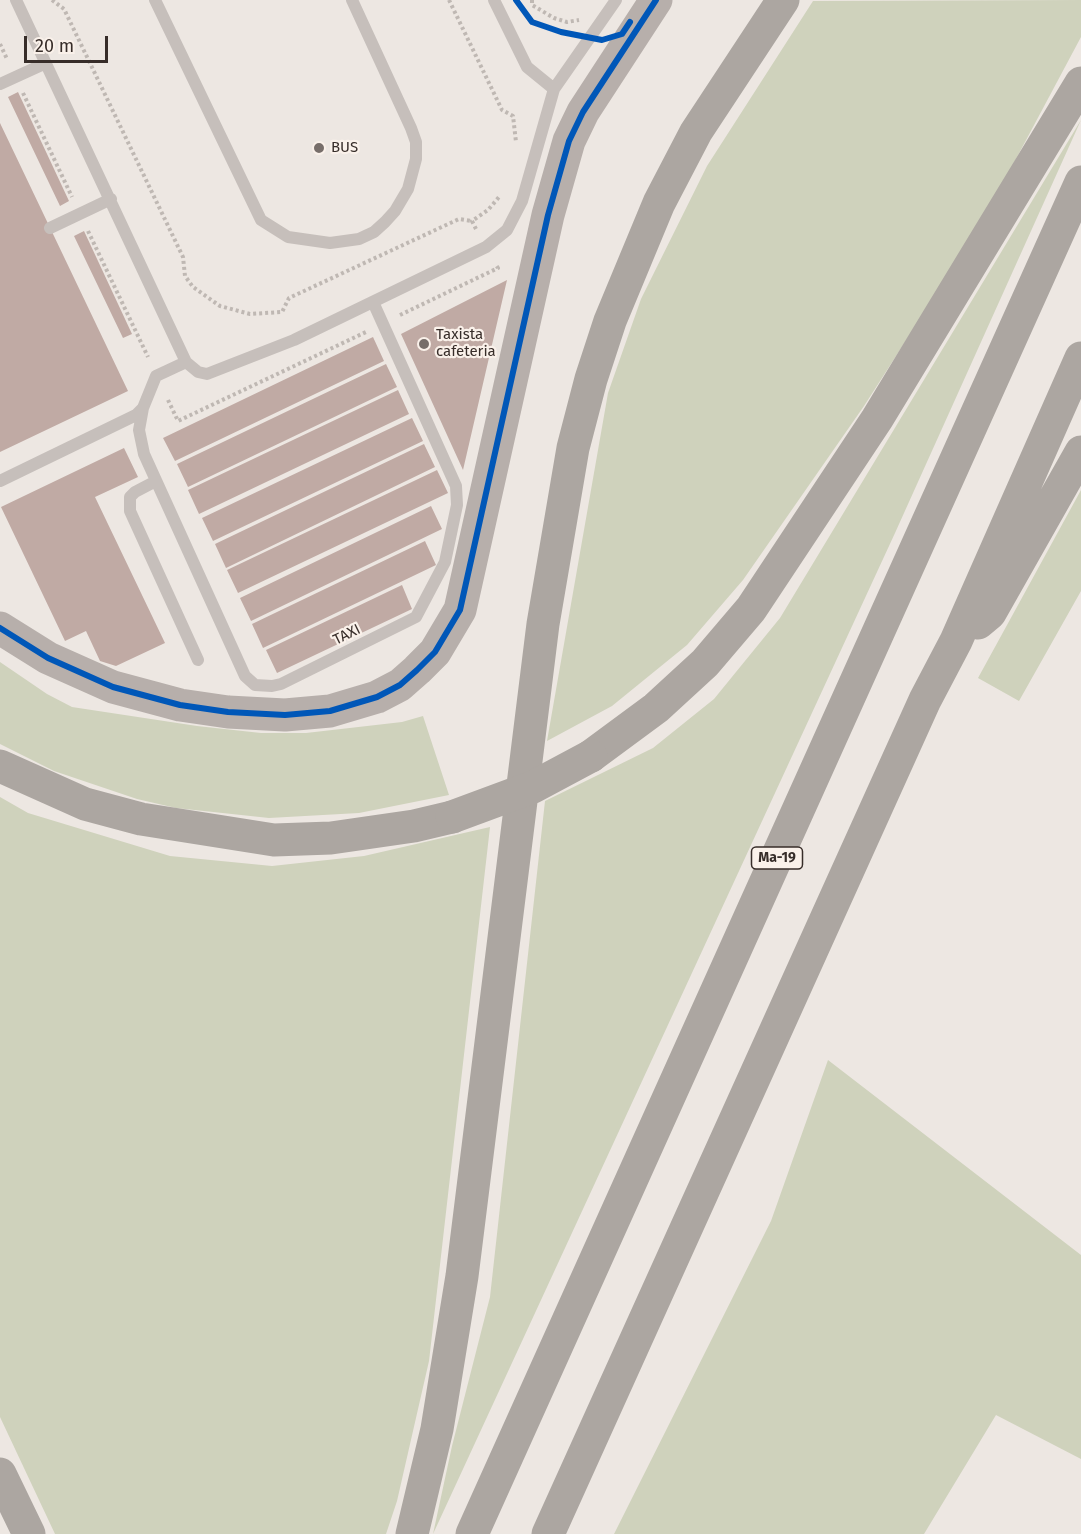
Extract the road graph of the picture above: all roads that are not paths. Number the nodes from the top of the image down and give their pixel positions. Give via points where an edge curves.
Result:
1 (16, 0) edge
2 (155, 0) edge
3 (352, 0) edge
4 (494, 0) edge
5 (616, 0) edge
6 (656, 0) edge
7 (783, 0) edge
8 (46, 63) junction
9 (1081, 83) edge
10 (0, 84) edge
11 (554, 88) junction
12 (1081, 182) edge
13 (111, 199) junction
14 (50, 228) dead end
15 (373, 302) junction
16 (1081, 358) edge
17 (186, 362) junction
18 (143, 408) junction
19 (1081, 452) edge
20 (0, 481) edge
21 (156, 481) junction
22 (0, 628) edge
23 (956, 641) junction
24 (198, 660) dead end
25 (0, 765) edge
26 (0, 1474) edge
27 (29, 1534) edge
28 (412, 1534) edge
29 (472, 1534) edge
30 (548, 1534) edge

1 - 8 lane
2 - 3 lane via 261,220 288,237 330,243 359,239 385,222 408,189 416,159 411,128
4 - 11 lane via 527,67
5 - 11 lane
6 - 22 street via 583,112 569,141 548,215 460,610 435,652 417,670 400,685 377,696 330,711 285,715 228,712 180,705 113,687 48,658
7 - 28 highway via 696,132 659,203 610,321 573,448 543,624 456,1318 437,1429
8 - 10 lane
8 - 13 lane
9 - 25 highway, bridge via 877,419 751,609 705,663 656,708 591,756 533,787 452,817 341,836 274,840 192,829 85,804
11 - 15 lane via 517,214 507,231 486,248
12 - 29 highway, Ma-19
13 - 14 lane
13 - 17 lane
15 - 17 lane via 216,373 198,372
15 - 21 lane, TAXI via 452,476 457,496 445,562 416,617 281,684 255,685 245,676
16 - 23 highway
17 - 18 lane, TAXI via 156,375
18 - 20 lane via 136,415
18 - 21 lane, TAXI via 140,443
19 - 23 highway via 990,613
21 - 24 lane via 130,497 130,511
23 - 30 highway via 921,710
26 - 27 highway

